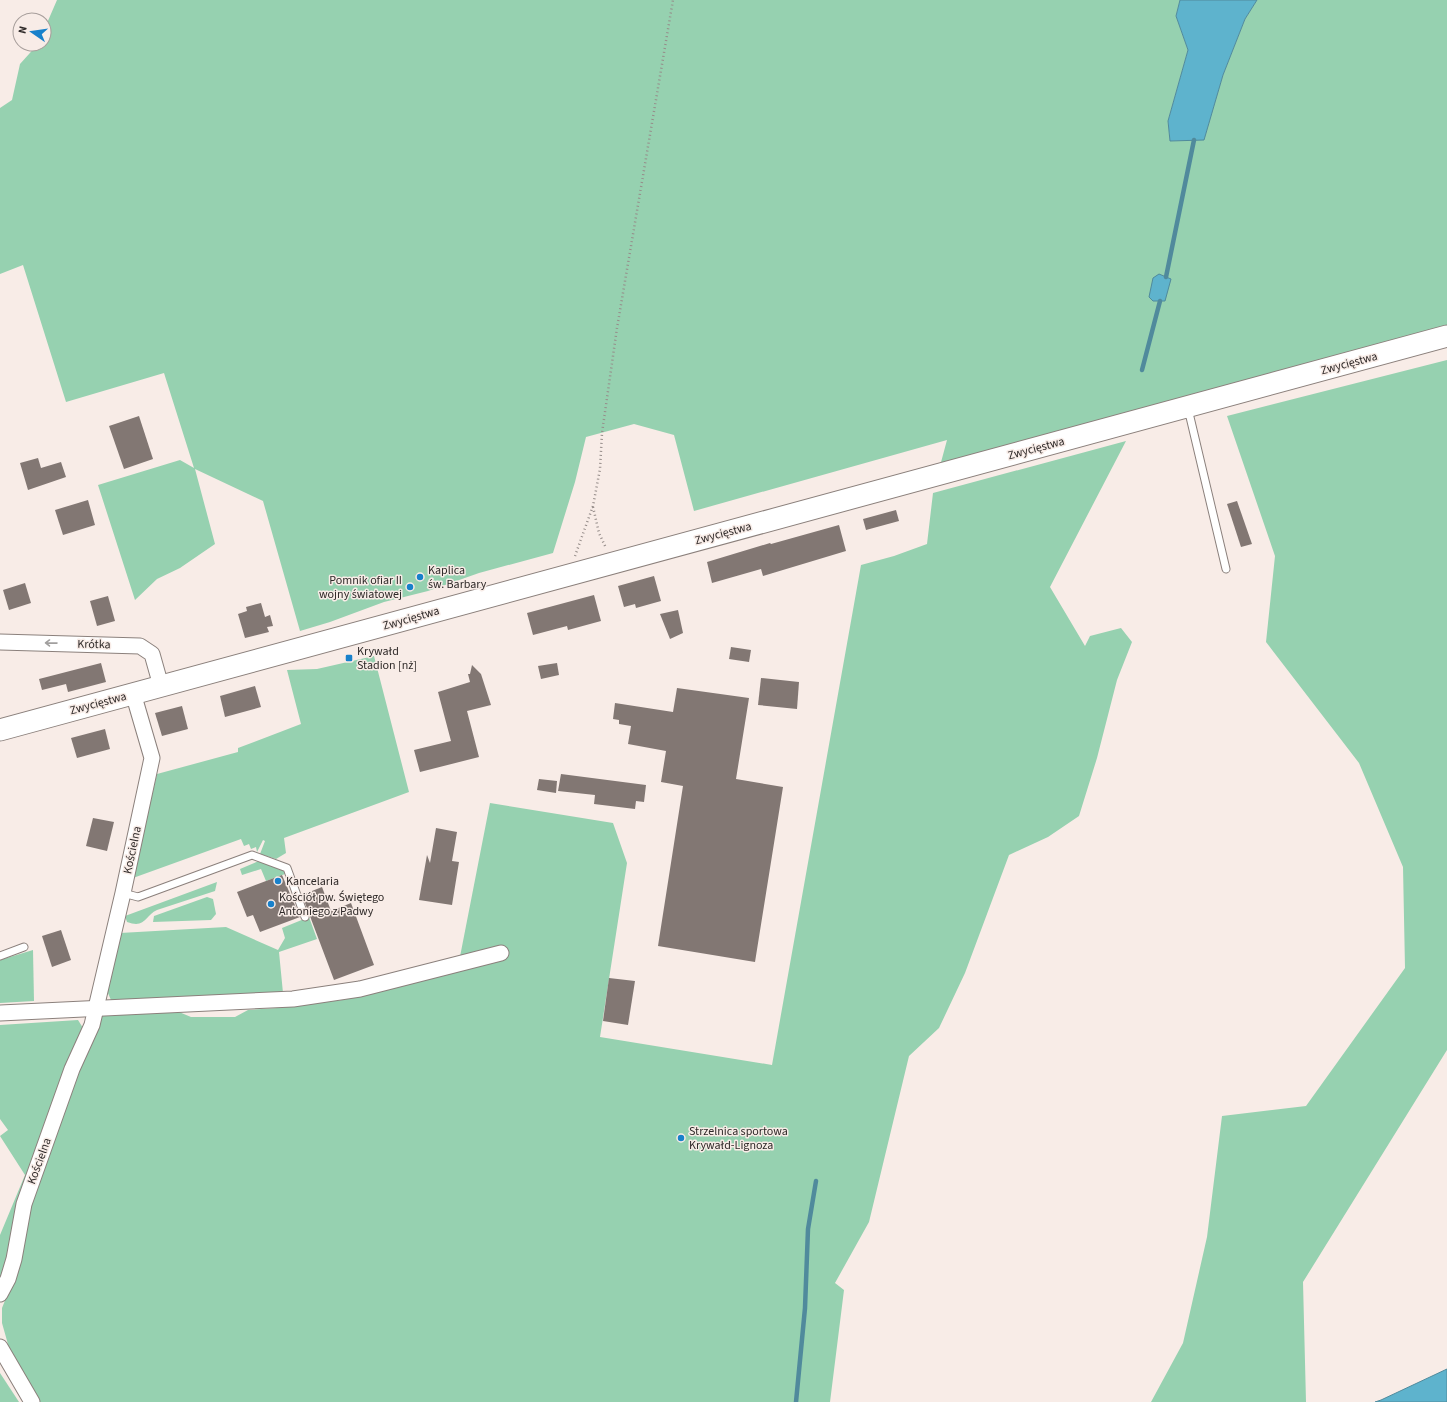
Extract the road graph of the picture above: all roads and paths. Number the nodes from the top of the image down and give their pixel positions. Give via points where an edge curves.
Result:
1 (673, 0) edge
2 (1447, 336) edge
3 (1184, 408) junction
4 (593, 506) junction
5 (612, 563) junction
6 (1226, 569) dead end
7 (570, 574) junction
8 (0, 642) edge
9 (161, 686) junction
10 (134, 693) junction
11 (0, 730) edge
12 (123, 893) junction
13 (305, 917) dead end
14 (24, 947) dead end
15 (501, 953) dead end
16 (0, 956) edge
17 (95, 1008) junction
18 (0, 1013) edge
19 (0, 1294) edge
20 (0, 1347) edge
21 (32, 1402) edge

1 - 4 path via 617,328
2 - 3 main road, Zwycięstwa
3 - 5 main road, Zwycięstwa
3 - 6 lane via 1190,417
4 - 5 path
4 - 7 path
5 - 7 main road, Zwycięstwa
7 - 9 main road, Zwycięstwa
9 -> 8 street, Krótka via 152,656 145,648 131,645
9 - 10 main road, Zwycięstwa
10 - 11 main road, Zwycięstwa
10 - 12 street, Kościelna via 152,758
12 - 13 lane via 138,897 252,855 287,868
12 - 17 street, Kościelna
14 - 16 lane
15 - 17 street via 360,989 300,998
17 - 18 street
17 - 19 street, Kościelna via 91,1028 72,1069 22,1209 14,1259
20 - 21 street

